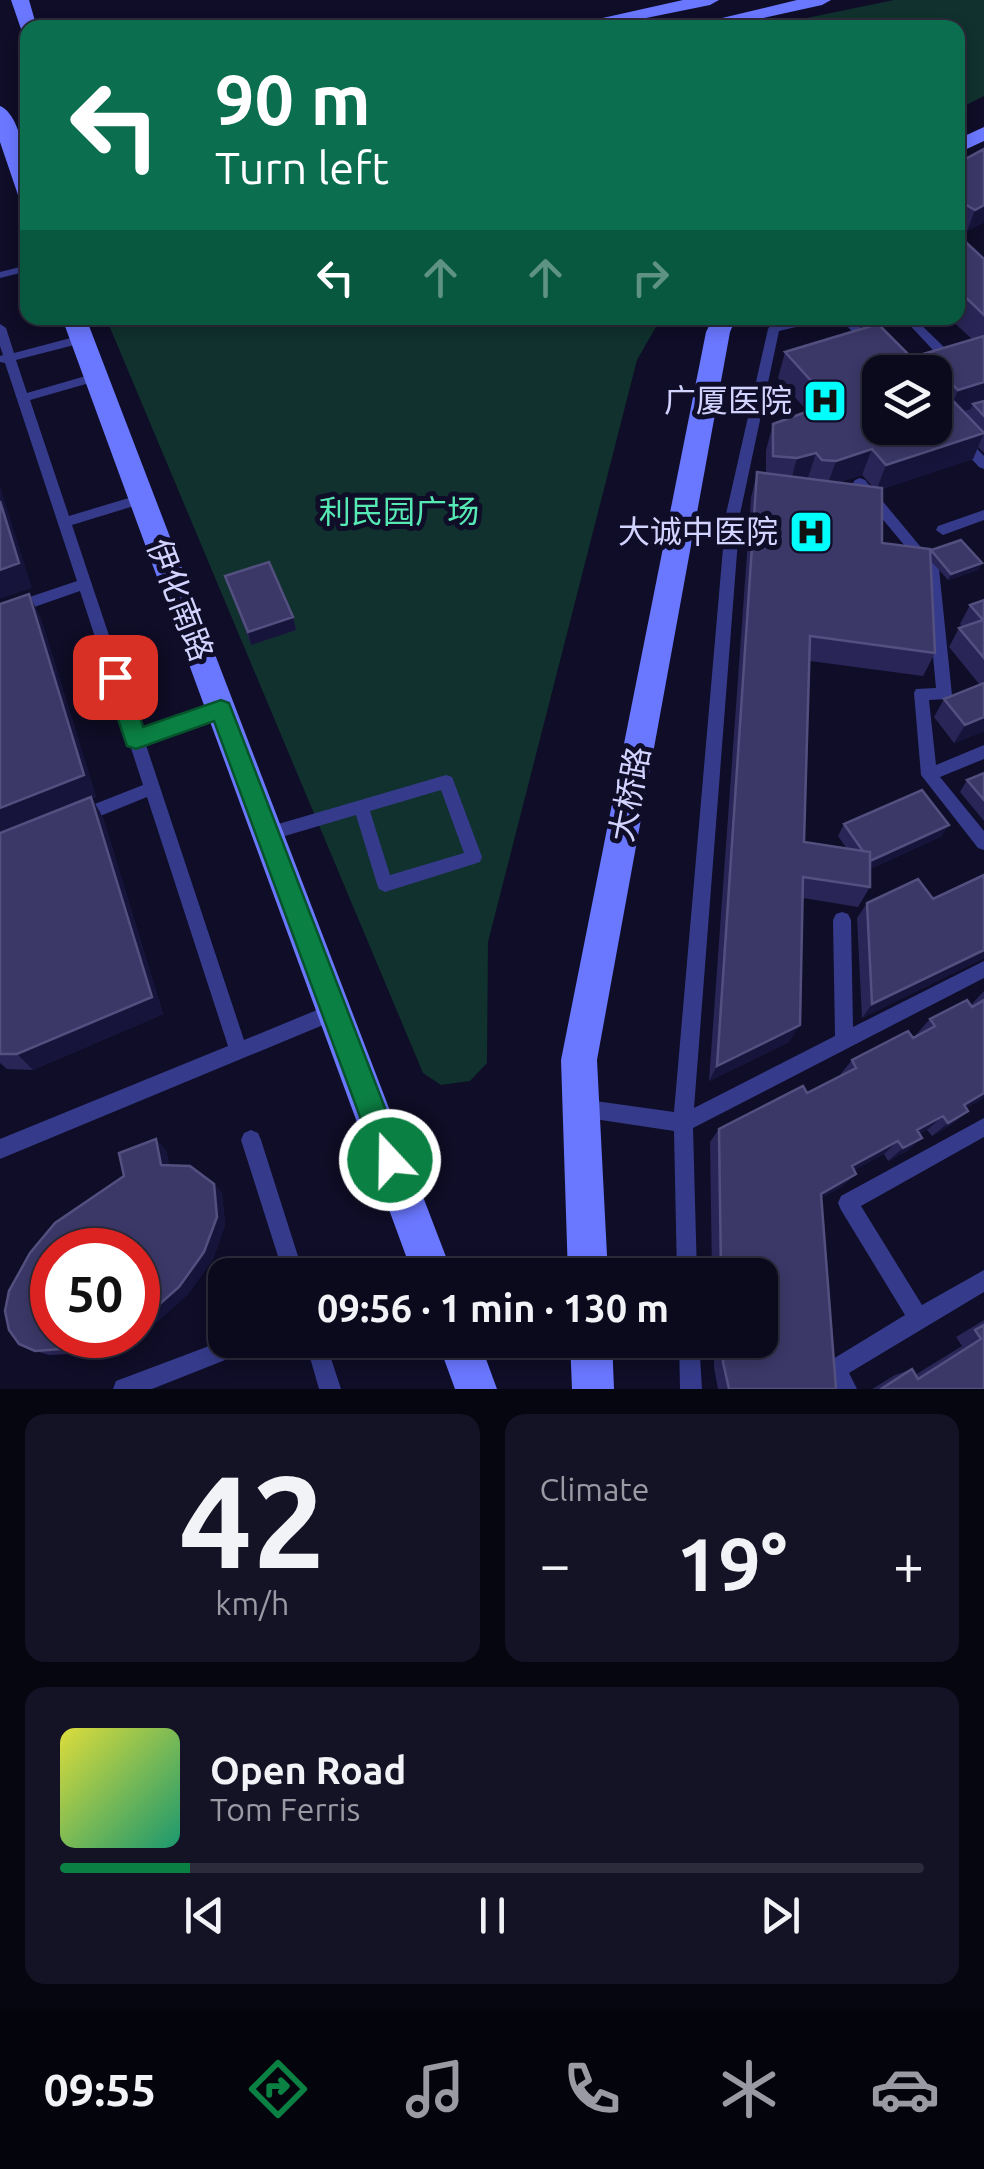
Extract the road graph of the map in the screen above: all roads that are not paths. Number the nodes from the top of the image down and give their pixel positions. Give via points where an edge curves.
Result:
1 (710, 0) edge
2 (822, 0) edge
3 (608, 20) edge
4 (727, 20) edge
5 (0, 112) edge
6 (2, 136) edge
7 (15, 167) edge
8 (721, 325) edge
9 (790, 325) edge
10 (852, 325) edge
11 (915, 325) edge
12 (0, 328) edge
13 (78, 328) edge
14 (881, 355) edge
15 (931, 355) edge
16 (5, 359) edge
17 (96, 377) junction
18 (23, 398) junction
19 (952, 430) edge
20 (984, 464) edge
21 (860, 483) edge
22 (142, 499) junction
23 (984, 515) edge
24 (64, 522) junction
25 (944, 530) dead end
26 (84, 584) junction
27 (0, 614) edge
28 (221, 709) junction
29 (136, 739) junction
30 (984, 752) edge
31 (929, 775) junction
32 (152, 788) junction
33 (361, 807) junction
34 (68, 822) edge
35 (268, 834) junction
36 (984, 843) edge
37 (842, 920) dead end
38 (984, 969) edge
39 (334, 1012) junction
40 (844, 1040) junction
41 (239, 1051) junction
42 (581, 1108) junction
43 (683, 1123) junction
44 (984, 1127) edge
45 (251, 1140) dead end
46 (0, 1148) edge
47 (289, 1258) edge
48 (423, 1258) edge
49 (587, 1258) edge
50 (687, 1258) edge
51 (984, 1280) edge
52 (919, 1319) junction
53 (208, 1357) edge
54 (321, 1358) edge
55 (465, 1358) edge
56 (592, 1358) edge
57 (690, 1358) edge
58 (124, 1389) edge
59 (330, 1389) edge
60 (476, 1389) edge
61 (593, 1389) edge
62 (691, 1389) edge
63 (846, 1389) edge

1 - 3 main road
2 - 4 main road
5 - 6 main road
6 - 7 main road
8 - 42 main road, 大桥路 via 579,1060
9 - 43 lane via 774,329 733,514
10 - 14 lane
11 - 15 lane via 941,351
12 - 16 lane
13 - 16 lane
13 - 17 main road, 伊化南路
16 - 18 lane
17 - 18 lane
17 - 22 main road, 伊化南路
18 - 24 lane
19 - 20 lane
21 - 31 lane via 932,569 944,696 921,692
22 - 24 lane
22 - 28 main road, 伊化南路
23 - 25 lane
24 - 26 lane
26 - 27 lane
26 - 29 lane
28 - 29 lane
28 - 35 main road, 伊化南路
29 - 32 lane
30 - 31 lane
31 - 36 lane
32 - 34 lane
32 - 41 lane
33 - 33 lane via 446,782 474,857 386,884
33 - 35 lane
35 - 39 main road, 伊化南路
37 - 40 lane
38 - 40 lane
39 - 41 lane
39 - 48 main road, 伊化南路
40 - 43 lane
41 - 46 lane
42 - 43 lane
42 - 49 main road, 大桥路
43 - 50 lane
44 - 52 lane via 848,1203
45 - 47 lane
51 - 52 lane
52 - 63 lane via 834,1369
53 - 58 lane
54 - 59 lane
55 - 60 main road
56 - 61 main road
57 - 62 lane

